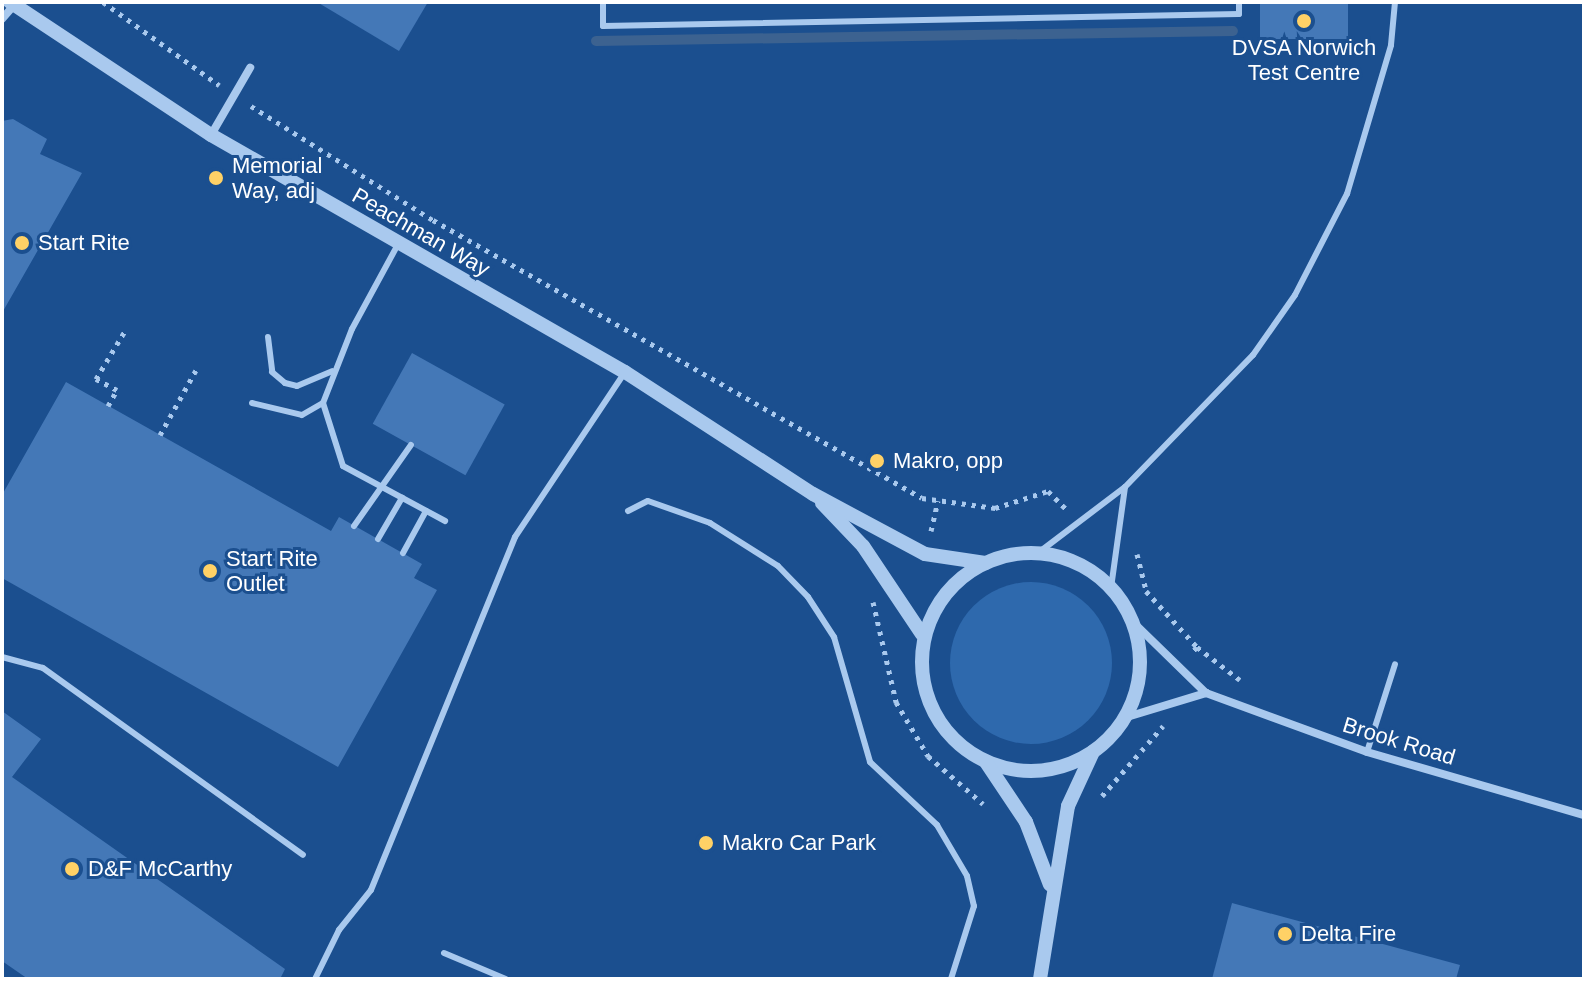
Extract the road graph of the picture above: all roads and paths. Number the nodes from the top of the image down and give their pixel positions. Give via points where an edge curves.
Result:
1 (603, 2) edge
2 (1239, 2) edge
3 (1395, 2) edge
4 (12, 3) edge
5 (2, 19) edge
6 (250, 68) dead end
7 (211, 135) junction
8 (397, 246) junction
9 (125, 331) dead end
10 (268, 337) dead end
11 (196, 370) dead end
12 (332, 371) junction
13 (625, 372) junction
14 (252, 403) dead end
15 (323, 403) junction
16 (108, 406) dead end
17 (160, 435) dead end
18 (411, 445) dead end
19 (378, 485) junction
20 (1125, 487) junction
21 (813, 494) junction
22 (402, 498) junction
23 (938, 501) dead end
24 (426, 511) junction
25 (628, 511) dead end
26 (445, 521) dead end
27 (354, 526) dead end
28 (378, 539) dead end
29 (403, 553) dead end
30 (1038, 553) junction
31 (925, 554) junction
32 (985, 563) junction
33 (892, 584) junction
34 (1111, 588) junction
35 (1135, 624) junction
36 (922, 634) junction
37 (2, 657) edge
38 (1395, 664) dead end
39 (1206, 693) junction
40 (1127, 717) junction
41 (1094, 752) junction
42 (1367, 752) junction
43 (986, 762) junction
44 (1013, 801) junction
45 (1584, 815) edge
46 (303, 855) dead end
47 (1050, 885) junction
48 (444, 953) dead end
49 (315, 979) edge
50 (506, 979) edge
51 (951, 979) edge
52 (1040, 979) edge

1 - 2 lane via 603,26 1239,14
3 - 20 lane via 1391,45 1347,194 1295,295 1253,355
4 - 5 street
4 - 7 street, Peachman Way
6 - 7 street
7 - 8 street, Peachman Way
8 - 12 lane
8 - 13 street, Peachman Way
9 - 16 path via 96,379 117,390
10 - 12 lane via 272,372 285,383 297,386
11 - 17 path
12 - 15 lane
13 - 21 street, Peachman Way
13 - 49 lane via 515,537 371,890 339,930
14 - 15 lane via 302,415
15 - 19 lane via 343,466
18 - 19 lane
19 - 22 lane
19 - 27 lane
20 - 30 lane
20 - 34 lane
21 - 31 street, Peachman Way
21 - 33 street, Peachman Way
22 - 24 lane
22 - 28 lane
23 - 31 path
24 - 26 lane
24 - 29 lane
25 - 51 lane via 648,501 710,523 778,566 808,597 834,637 870,762 937,825 967,876 974,906
30 - 32 street, Peachman Way
30 - 34 street, Peachman Way via 1077,564
31 - 32 street, Peachman Way
32 - 36 street, Peachman Way via 946,595
33 - 36 street, Peachman Way
33 - 44 path via 868,606 896,702 928,756 990,809
34 - 35 street, Peachman Way
35 - 39 street, Brook Road
35 - 40 street, Peachman Way via 1140,672
36 - 43 street, Peachman Way via 934,711 953,739
37 - 46 lane via 43,668
38 - 42 lane
39 - 40 street
39 - 42 street, Brook Road
40 - 41 street, Peachman Way
41 - 43 street, Peachman Way via 1056,769
41 - 47 street via 1068,806
42 - 45 street, Brook Road
43 - 44 street
44 - 47 street
47 - 52 street
48 - 50 lane

